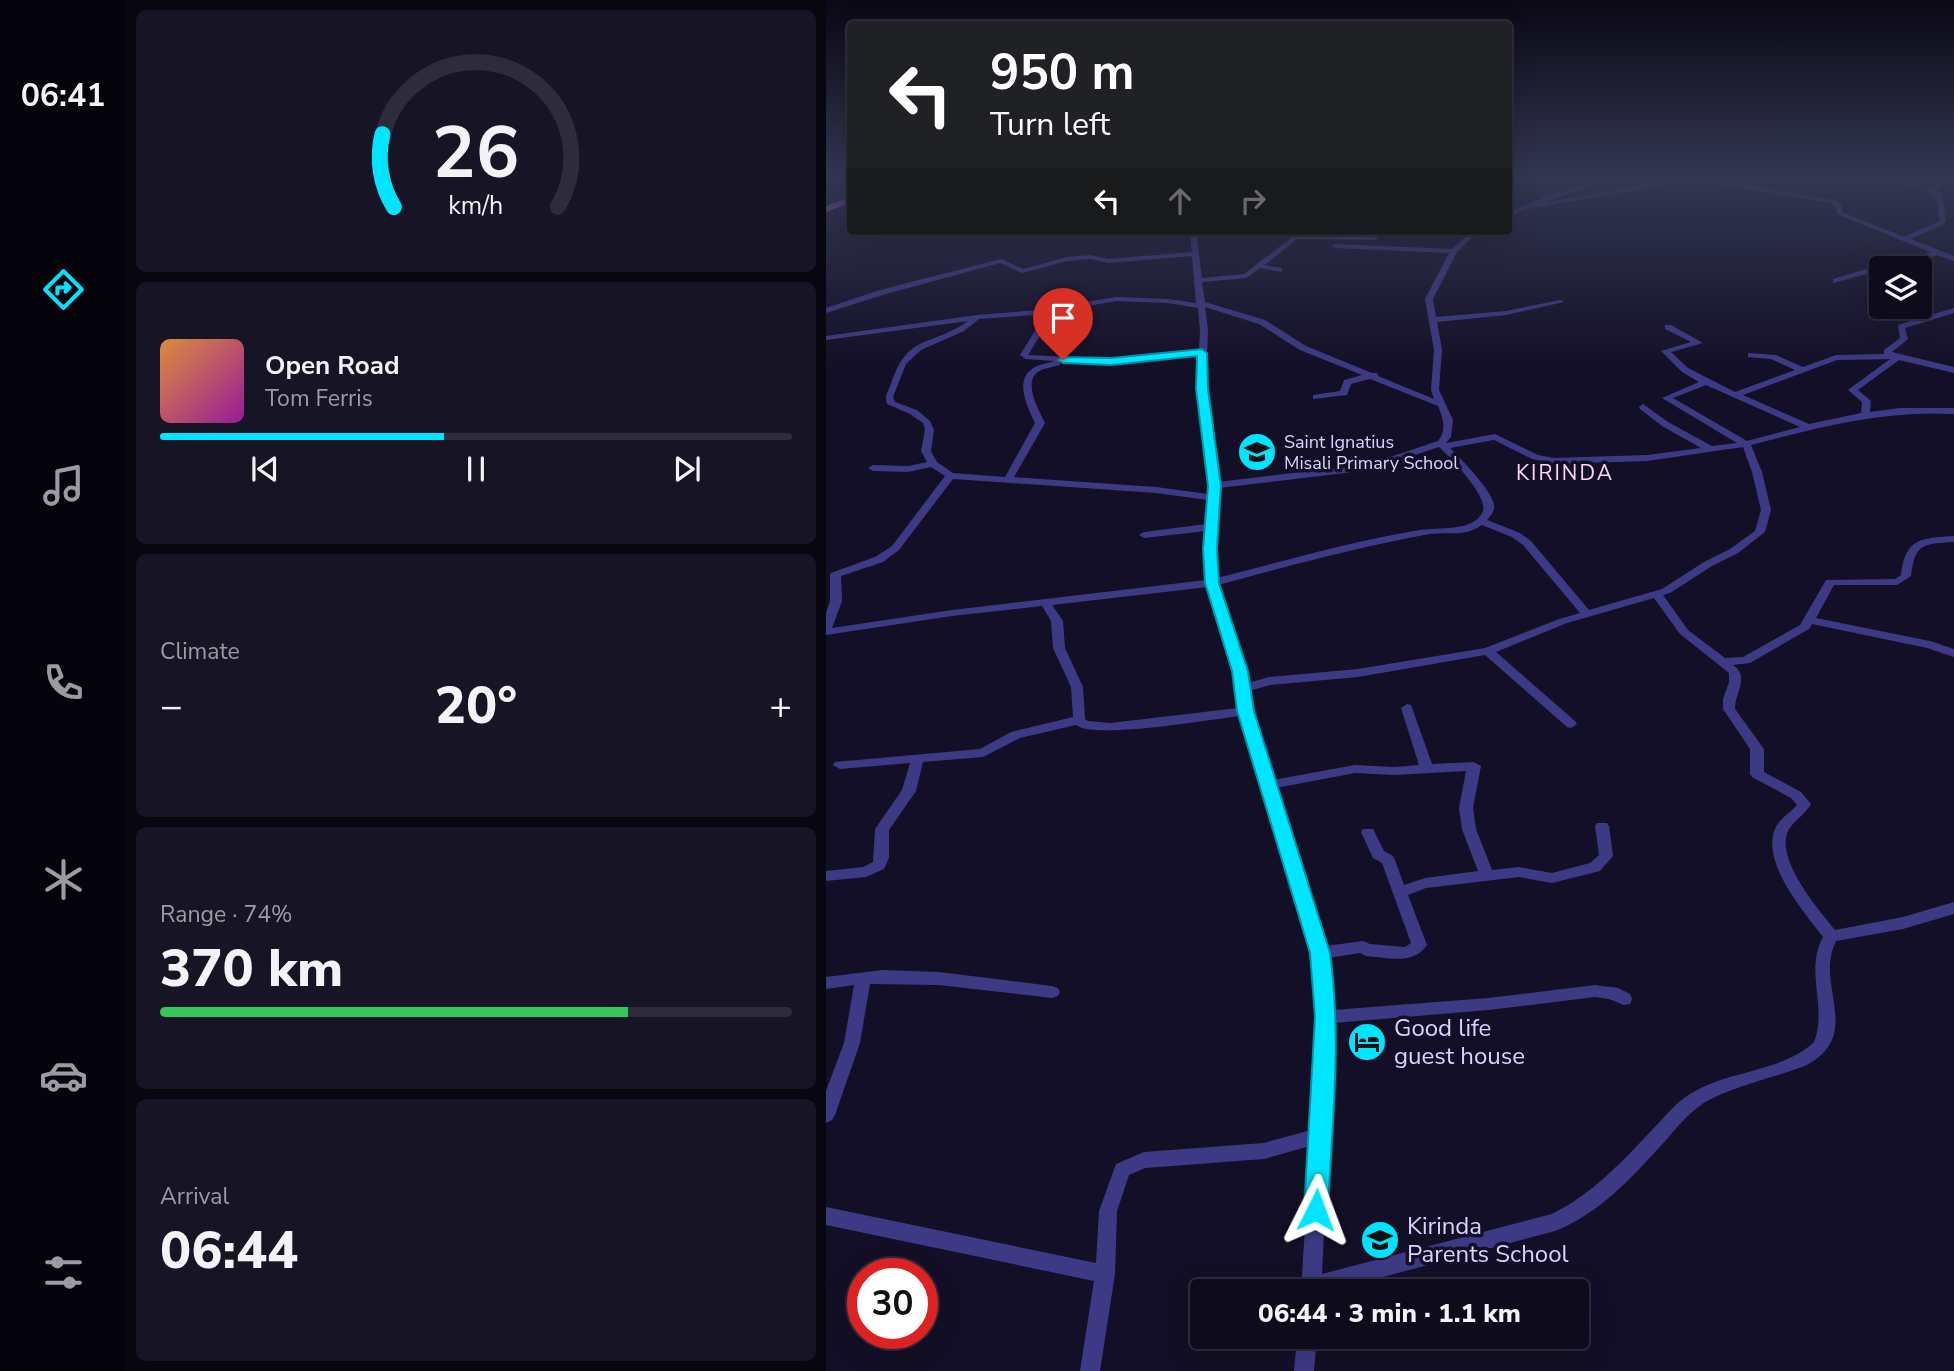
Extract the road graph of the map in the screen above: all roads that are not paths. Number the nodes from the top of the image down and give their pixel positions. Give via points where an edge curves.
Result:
1 (1193, 241) edge
2 (1290, 241) edge
3 (1374, 241) edge
4 (1465, 241) edge
5 (1909, 241) edge
6 (1335, 246) dead end
7 (1370, 247) junction
8 (1454, 251) junction
9 (1934, 253) junction
10 (1195, 254) junction
11 (1954, 259) edge
12 (1268, 264) junction
13 (1279, 270) dead end
14 (1199, 280) junction
15 (1836, 281) dead end
16 (1560, 302) dead end
17 (1200, 304) junction
18 (1954, 310) edge
19 (826, 311) edge
20 (1038, 312) junction
21 (977, 317) junction
22 (1433, 320) junction
23 (1668, 327) dead end
24 (826, 338) edge
25 (1202, 353) junction
26 (1751, 355) dead end
27 (1895, 356) junction
28 (1063, 360) junction
29 (1954, 370) edge
30 (1804, 371) junction
31 (1374, 375) junction
32 (1706, 382) junction
33 (1737, 394) junction
34 (1317, 397) dead end
35 (1442, 405) junction
36 (1643, 407) dead end
37 (1954, 411) edge
38 (1865, 414) junction
39 (1806, 426) junction
40 (1442, 444) junction
41 (1746, 444) junction
42 (1712, 450) junction
43 (933, 464) junction
44 (873, 468) dead end
45 (951, 476) junction
46 (1008, 480) junction
47 (1213, 492) junction
48 (1481, 521) junction
49 (1211, 527) junction
50 (1144, 535) dead end
51 (1954, 539) edge
52 (1212, 583) junction
53 (1657, 595) junction
54 (1045, 602) junction
55 (1586, 613) junction
56 (1809, 620) junction
57 (826, 631) edge
58 (1488, 651) junction
59 (1954, 653) edge
60 (1731, 665) junction
61 (1240, 671) junction
62 (1269, 681) junction
63 (1242, 689) junction
64 (1407, 708) dead end
65 (1245, 711) junction
66 (1079, 720) junction
67 (1571, 724) dead end
68 (916, 760) junction
69 (840, 765) dead end
70 (1427, 768) junction
71 (1269, 785) junction
72 (1602, 826) dead end
73 (1368, 832) dead end
74 (826, 876) edge
75 (1487, 876) junction
76 (1401, 892) junction
77 (1954, 908) edge
78 (1831, 936) junction
79 (1320, 953) junction
80 (863, 980) junction
81 (826, 984) edge
82 (1052, 992) dead end
83 (1624, 999) dead end
84 (1326, 1017) junction
85 (826, 1115) edge
86 (1321, 1135) junction
87 (826, 1216) edge
88 (1105, 1274) junction
89 (1312, 1279) edge
90 (1347, 1279) edge
91 (1306, 1349) edge
92 (1090, 1371) edge
93 (1304, 1371) edge

1 - 10 street
2 - 12 street via 1268,257
3 - 7 street
4 - 8 street
5 - 9 street
6 - 7 street via 1353,251
7 - 8 street
8 - 22 street via 1429,299
9 - 11 street
9 - 15 street via 1912,262 1901,256
10 - 14 street
10 - 19 street via 1108,261 1091,257 1022,271 1001,261
12 - 13 street
12 - 14 street via 1241,278
14 - 17 street
16 - 22 street
17 - 20 street via 1116,299
17 - 25 street
17 - 31 street via 1262,322 1303,348
18 - 27 street via 1901,327 1904,339 1888,348
20 - 21 street
20 - 28 street via 1042,326 1024,356
21 - 24 street
21 - 43 street via 910,354 897,372 889,397 891,404 914,412 928,424 926,451
22 - 35 street via 1435,390
23 - 32 street via 1699,343 1668,349 1667,354
25 - 28 street via 1111,362
25 - 47 street
26 - 30 street via 1772,357
27 - 29 street
27 - 30 street via 1836,358
27 - 38 street via 1852,390 1867,401
28 - 46 street via 1033,372 1027,399 1040,423
30 - 33 street
31 - 34 street via 1347,382 1344,393
31 - 35 street
32 - 33 street
32 - 41 street via 1666,398
33 - 39 street
35 - 40 street via 1448,421
36 - 42 street
37 - 38 street
38 - 39 street
39 - 41 street
40 - 42 street via 1495,437 1554,461
40 - 47 street via 1370,467
40 - 48 street via 1485,494 1488,512
41 - 42 street
41 - 53 street via 1766,510 1760,532
43 - 44 street
43 - 45 street
45 - 46 street
45 - 57 street via 887,555 835,575 836,601
46 - 47 street
47 - 49 street
48 - 52 street via 1468,530 1373,541
48 - 55 street via 1527,543
49 - 50 street
49 - 52 street
51 - 56 street via 1920,545 1910,553 1906,576 1897,582 1830,582
52 - 54 street
52 - 61 street
53 - 55 street
53 - 60 street via 1684,632
54 - 57 street
54 - 66 street via 1057,621 1059,648 1077,687
55 - 58 street
56 - 59 street
56 - 60 street via 1776,645
58 - 62 street via 1358,673
58 - 67 street
60 - 78 street via 1737,680 1728,703 1757,749 1757,774 1804,804 1781,832 1780,849 1787,872
61 - 62 street
61 - 63 street
62 - 63 street
63 - 65 street
64 - 70 street
65 - 66 street via 1110,727 1084,725
65 - 71 street
66 - 68 street via 1016,735 983,753
68 - 69 street
68 - 74 street via 909,791 882,829 879,865 866,872
70 - 71 street via 1355,769
70 - 75 street via 1475,768 1466,808
71 - 79 street
72 - 75 street via 1606,856 1595,867 1547,879 1519,872
73 - 76 street via 1378,854 1388,860
75 - 76 street via 1425,883
76 - 79 street via 1418,939 1415,950 1363,947
77 - 78 street
78 - 90 street via 1823,951 1827,1030 1820,1048 1806,1058 1696,1098 1581,1211
79 - 84 street
80 - 81 street
80 - 82 street via 921,977
80 - 85 street via 852,1043
83 - 84 street via 1595,990
84 - 86 street
86 - 88 street via 1264,1152 1144,1160 1122,1170 1108,1211
86 - 89 street
87 - 88 street
88 - 92 street
91 - 93 street

